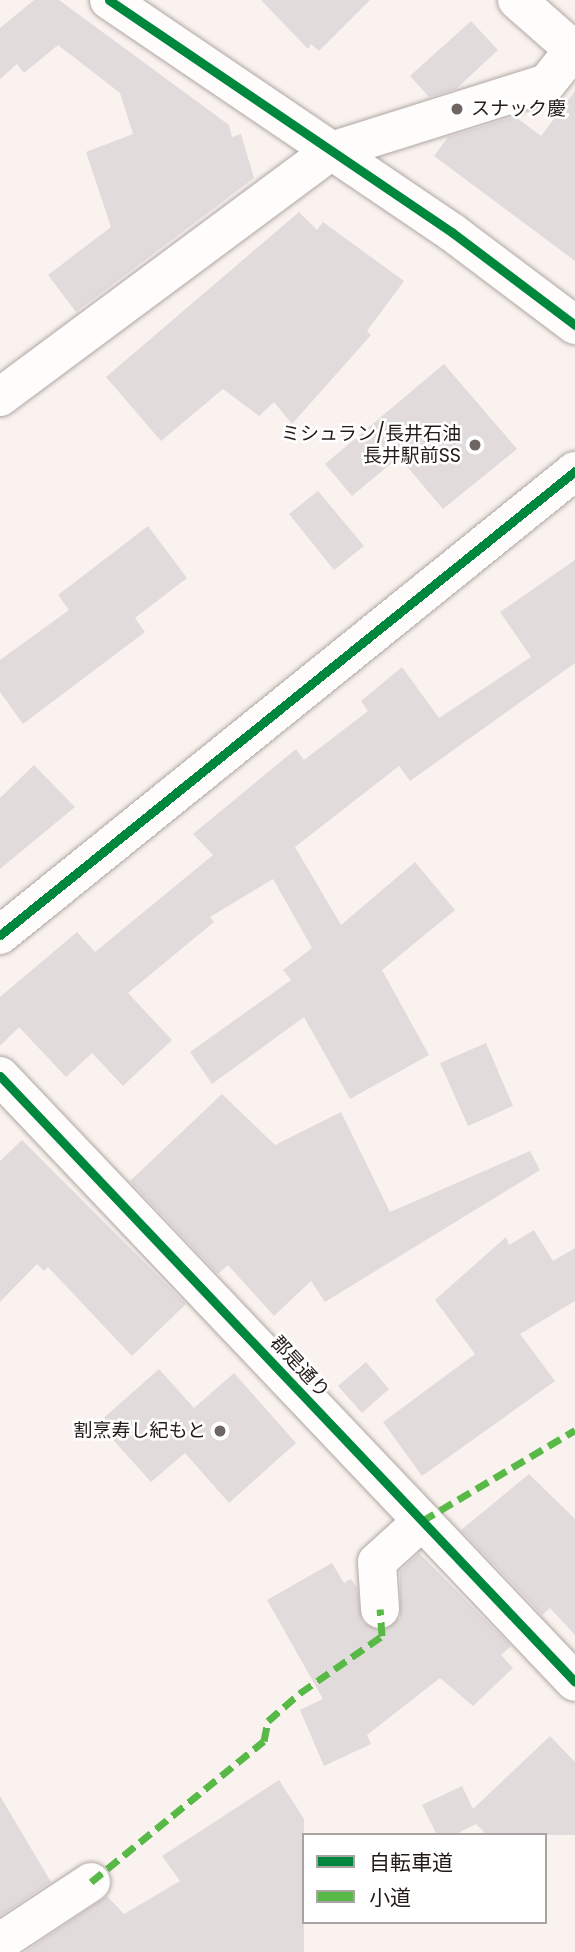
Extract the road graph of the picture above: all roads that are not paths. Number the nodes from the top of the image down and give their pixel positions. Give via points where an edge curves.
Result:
1 (109, 0) edge
2 (517, 0) edge
3 (575, 49) edge
4 (331, 151) junction
5 (575, 325) edge
6 (0, 397) edge
7 (575, 471) edge
8 (0, 935) edge
9 (0, 1076) edge
10 (422, 1521) junction
11 (380, 1609) dead end
12 (575, 1682) edge
13 (91, 1882) dead end
14 (0, 1942) edge

1 - 4 street
2 - 3 street
3 - 4 street via 547,83
4 - 5 street
4 - 6 street
7 - 8 street
9 - 10 street, 郡是通り
10 - 11 street via 377,1562
10 - 12 street, 郡是通り
13 - 14 street

